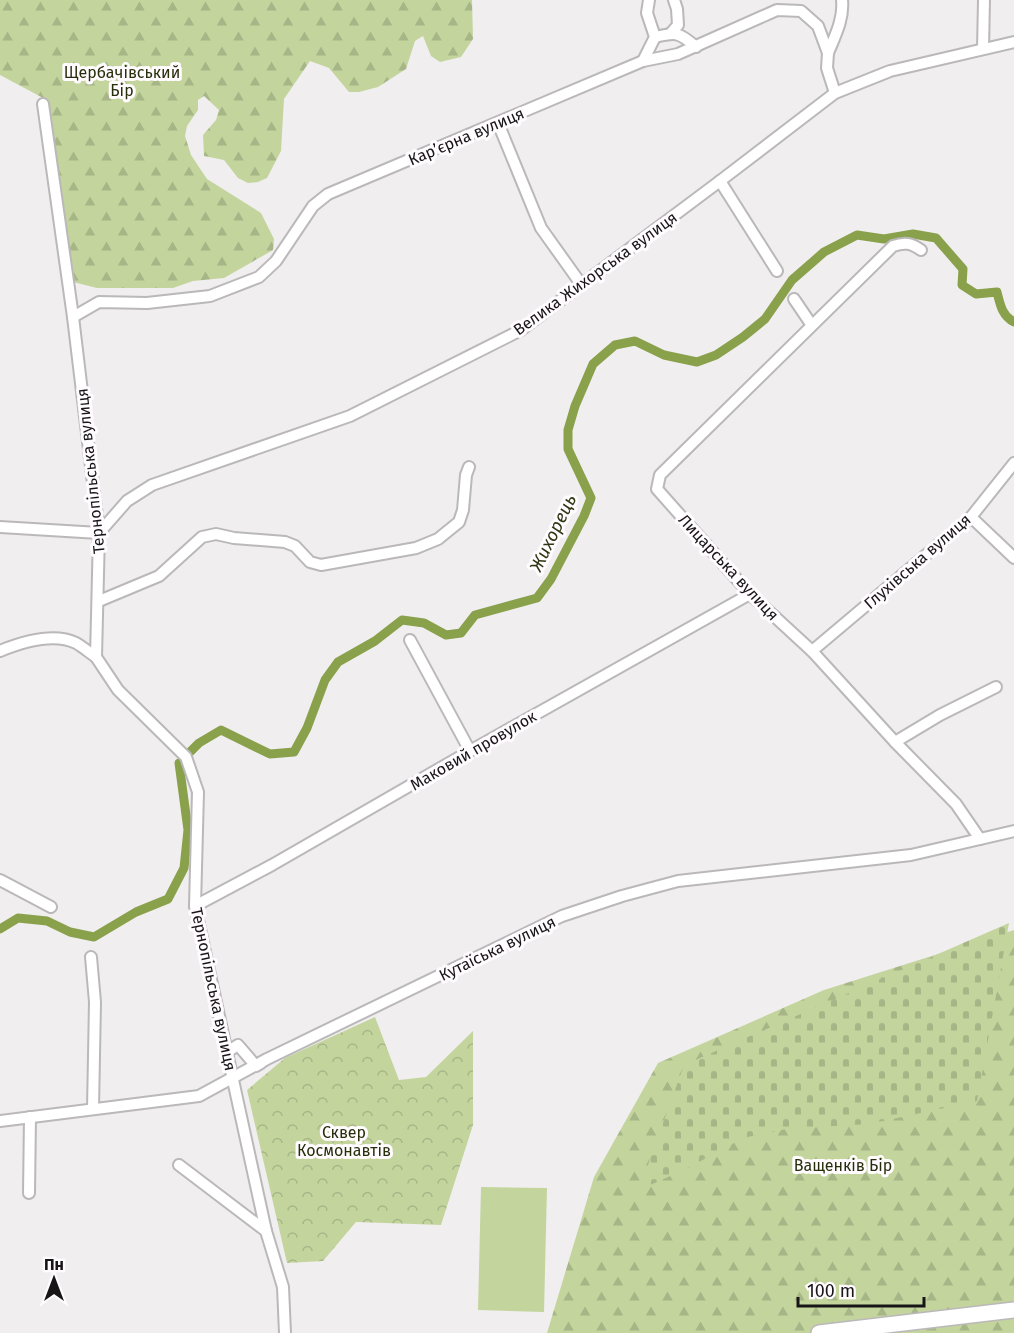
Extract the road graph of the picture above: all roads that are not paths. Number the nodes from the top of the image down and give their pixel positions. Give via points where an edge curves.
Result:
1 (649, 0) edge
2 (674, 0) edge
3 (842, 0) edge
4 (984, 0) edge
5 (671, 33) junction
6 (655, 37) junction
7 (1014, 42) edge
8 (696, 47) junction
9 (983, 49) junction
10 (828, 53) junction
11 (643, 61) junction
12 (835, 93) junction
13 (43, 104) dead end
14 (498, 123) junction
15 (720, 181) junction
16 (921, 250) dead end
17 (777, 271) dead end
18 (581, 285) junction
19 (794, 299) dead end
20 (73, 317) junction
21 (811, 324) junction
22 (1014, 463) edge
23 (469, 467) dead end
24 (971, 517) junction
25 (0, 527) edge
26 (99, 533) junction
27 (1014, 558) edge
28 (750, 594) junction
29 (99, 601) junction
30 (410, 640) dead end
31 (0, 651) edge
32 (812, 651) junction
33 (96, 657) junction
34 (996, 687) dead end
35 (895, 742) junction
36 (470, 751) junction
37 (1014, 831) edge
38 (980, 839) junction
39 (0, 880) edge
40 (195, 906) junction
41 (51, 907) dead end
42 (92, 957) dead end
43 (227, 1052) junction
44 (262, 1062) junction
45 (232, 1079) junction
46 (93, 1109) junction
47 (30, 1117) junction
48 (0, 1121) edge
49 (179, 1165) dead end
50 (29, 1193) dead end
51 (266, 1231) junction
52 (1014, 1310) edge
53 (285, 1333) edge
54 (819, 1333) edge

1 - 6 street via 646,13
2 - 5 street via 678,25
3 - 10 street via 839,26
4 - 9 street
5 - 6 street
5 - 8 street via 681,34
6 - 11 street
7 - 9 street, Велика Жихорська вулиця
8 - 10 street, Кар’єрна вулиця via 777,10 801,11 818,26
8 - 11 street, Кар’єрна вулиця
9 - 12 street, Велика Жихорська вулиця via 890,71
10 - 12 street, Кар’єрна вулиця via 827,68
11 - 14 street, Кар’єрна вулиця
12 - 15 street, Велика Жихорська вулиця
13 - 20 street, Тернопільська вулиця
14 - 18 street via 541,228
14 - 20 street, Кар’єрна вулиця via 328,194 313,206 276,261 259,277 210,296 147,303 99,302
15 - 17 street
15 - 18 street, Велика Жихорська вулиця
16 - 21 street, Лицарська вулиця via 904,242 893,246
18 - 26 street, Велика Жихорська вулиця via 521,330 350,416 152,485 126,501
19 - 21 street
20 - 26 street, Тернопільська вулиця
21 - 28 street, Лицарська вулиця via 660,474 657,489
22 - 24 street, Глухівська вулиця
23 - 29 street via 459,522 438,539 416,548 321,565 310,562 295,546 285,542 216,534 202,537 159,576
24 - 27 street
24 - 32 street, Глухівська вулиця
25 - 26 street
26 - 29 street, Тернопільська вулиця
28 - 32 street, Лицарська вулиця
28 - 36 street, Маковий провулок
29 - 33 street, Тернопільська вулиця
30 - 36 street
31 - 33 street via 23,642 55,639 75,643
32 - 35 street, Лицарська вулиця
33 - 40 street, Тернопільська вулиця via 118,690 186,757 198,792
34 - 35 street
35 - 38 street, Лицарська вулиця via 956,804
36 - 40 street, Маковий провулок
37 - 38 street, Кутаїська вулиця
38 - 44 street, Кутаїська вулиця via 911,855 678,881 622,896 562,916
39 - 41 street
40 - 43 street, Тернопільська вулиця
42 - 46 street
43 - 44 street via 238,1045 255,1066
43 - 45 street, Тернопільська вулиця
44 - 45 street, Кутаїська вулиця
45 - 46 street, Кутаїська вулиця via 199,1096
45 - 51 street, Тернопільська вулиця
46 - 47 street, Кутаїська вулиця
47 - 48 street, Кутаїська вулиця
47 - 50 street
49 - 51 street
51 - 53 street, Тернопільська вулиця via 283,1287
52 - 54 highway

